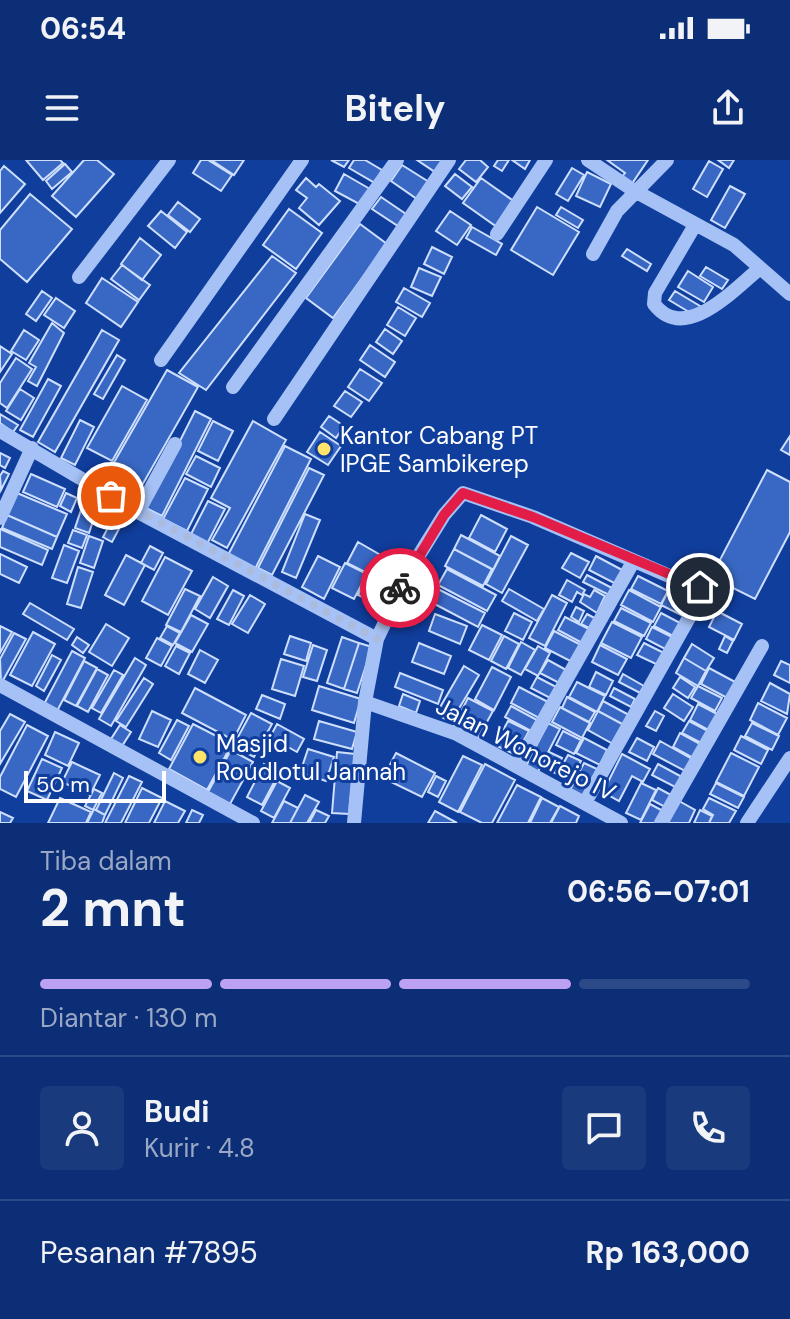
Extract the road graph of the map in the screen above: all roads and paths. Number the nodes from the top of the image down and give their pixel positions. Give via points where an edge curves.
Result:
1 (169, 160) edge
2 (302, 160) edge
3 (397, 160) edge
4 (449, 160) edge
5 (546, 160) edge
6 (588, 160) edge
7 (667, 160) edge
8 (633, 190) junction
9 (695, 225) junction
10 (497, 234) dead end
11 (593, 254) dead end
12 (759, 269) junction
13 (79, 277) dead end
14 (790, 294) edge
15 (161, 360) dead end
16 (233, 387) dead end
17 (274, 419) dead end
18 (0, 431) edge
19 (175, 444) dead end
20 (32, 448) junction
21 (138, 512) junction
22 (0, 518) edge
23 (633, 562) junction
24 (377, 639) junction
25 (762, 646) dead end
26 (0, 685) edge
27 (365, 702) junction
28 (790, 758) edge
29 (518, 765) junction
30 (586, 801) junction
31 (253, 823) edge
32 (354, 823) edge
33 (621, 823) edge
34 (661, 823) edge
35 (747, 823) edge

1 - 13 street
2 - 15 street
3 - 16 street
4 - 17 street
5 - 10 street
6 - 8 street
7 - 8 street
8 - 9 street
8 - 11 street
9 - 12 street via 734,245
9 - 12 street via 655,293 654,304 661,313 671,318 701,315
12 - 14 street
18 - 20 street
19 - 21 street
20 - 21 street
20 - 22 street
21 - 24 street
23 - 24 street via 533,517 463,493 411,568
23 - 29 street
23 - 30 street via 700,587 703,598
24 - 27 street
25 - 34 street
26 - 31 street
27 - 29 street, Jalan Wonorejo IV via 457,734
27 - 32 street
28 - 35 street
29 - 30 street, Jalan Wonorejo IV
30 - 33 street, Jalan Wonorejo IV

